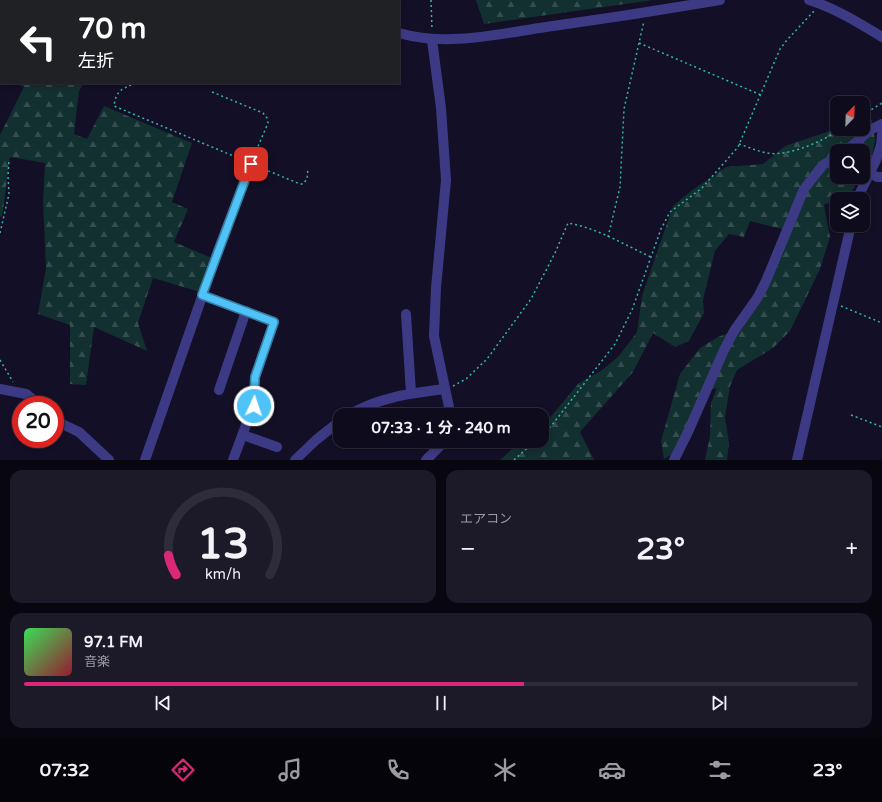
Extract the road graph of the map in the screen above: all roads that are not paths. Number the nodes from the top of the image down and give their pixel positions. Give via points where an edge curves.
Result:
1 (720, 0) edge
2 (809, 0) edge
3 (400, 33) edge
4 (882, 37) edge
5 (432, 40) junction
6 (882, 124) edge
7 (882, 134) edge
8 (854, 144) edge
9 (830, 161) edge
10 (251, 164) road end
11 (870, 173) joint
12 (882, 177) edge
13 (849, 232) edge
14 (202, 295) junction
15 (246, 312) junction
16 (406, 314) dead end
17 (0, 389) edge
18 (445, 389) junction
19 (218, 390) dead end
20 (411, 393) junction
21 (29, 396) edge
22 (360, 408) edge
23 (449, 408) edge
24 (64, 425) edge
25 (333, 427) edge
26 (243, 435) junction
27 (277, 447) dead end
28 (438, 448) edge
29 (108, 460) edge
30 (145, 460) edge
31 (233, 460) edge
32 (295, 460) edge
33 (426, 460) edge
34 (674, 460) edge
35 (797, 460) edge

1 - 5 street via 480,37
2 - 4 street via 867,27
3 - 5 street
5 - 18 street via 441,108 446,180 434,336
6 - 8 street via 870,130
7 - 11 street via 881,145
9 - 34 street via 804,189 766,281 724,350
10 - 14 street
11 - 12 street
13 - 35 street
14 - 15 street
14 - 30 street
15 - 19 street
15 - 26 street via 274,322 255,377 254,406
16 - 20 street
17 - 21 street
18 - 20 street
18 - 23 street
20 - 22 street
24 - 29 street via 79,432
25 - 32 street
26 - 27 street
26 - 31 street
28 - 33 street

